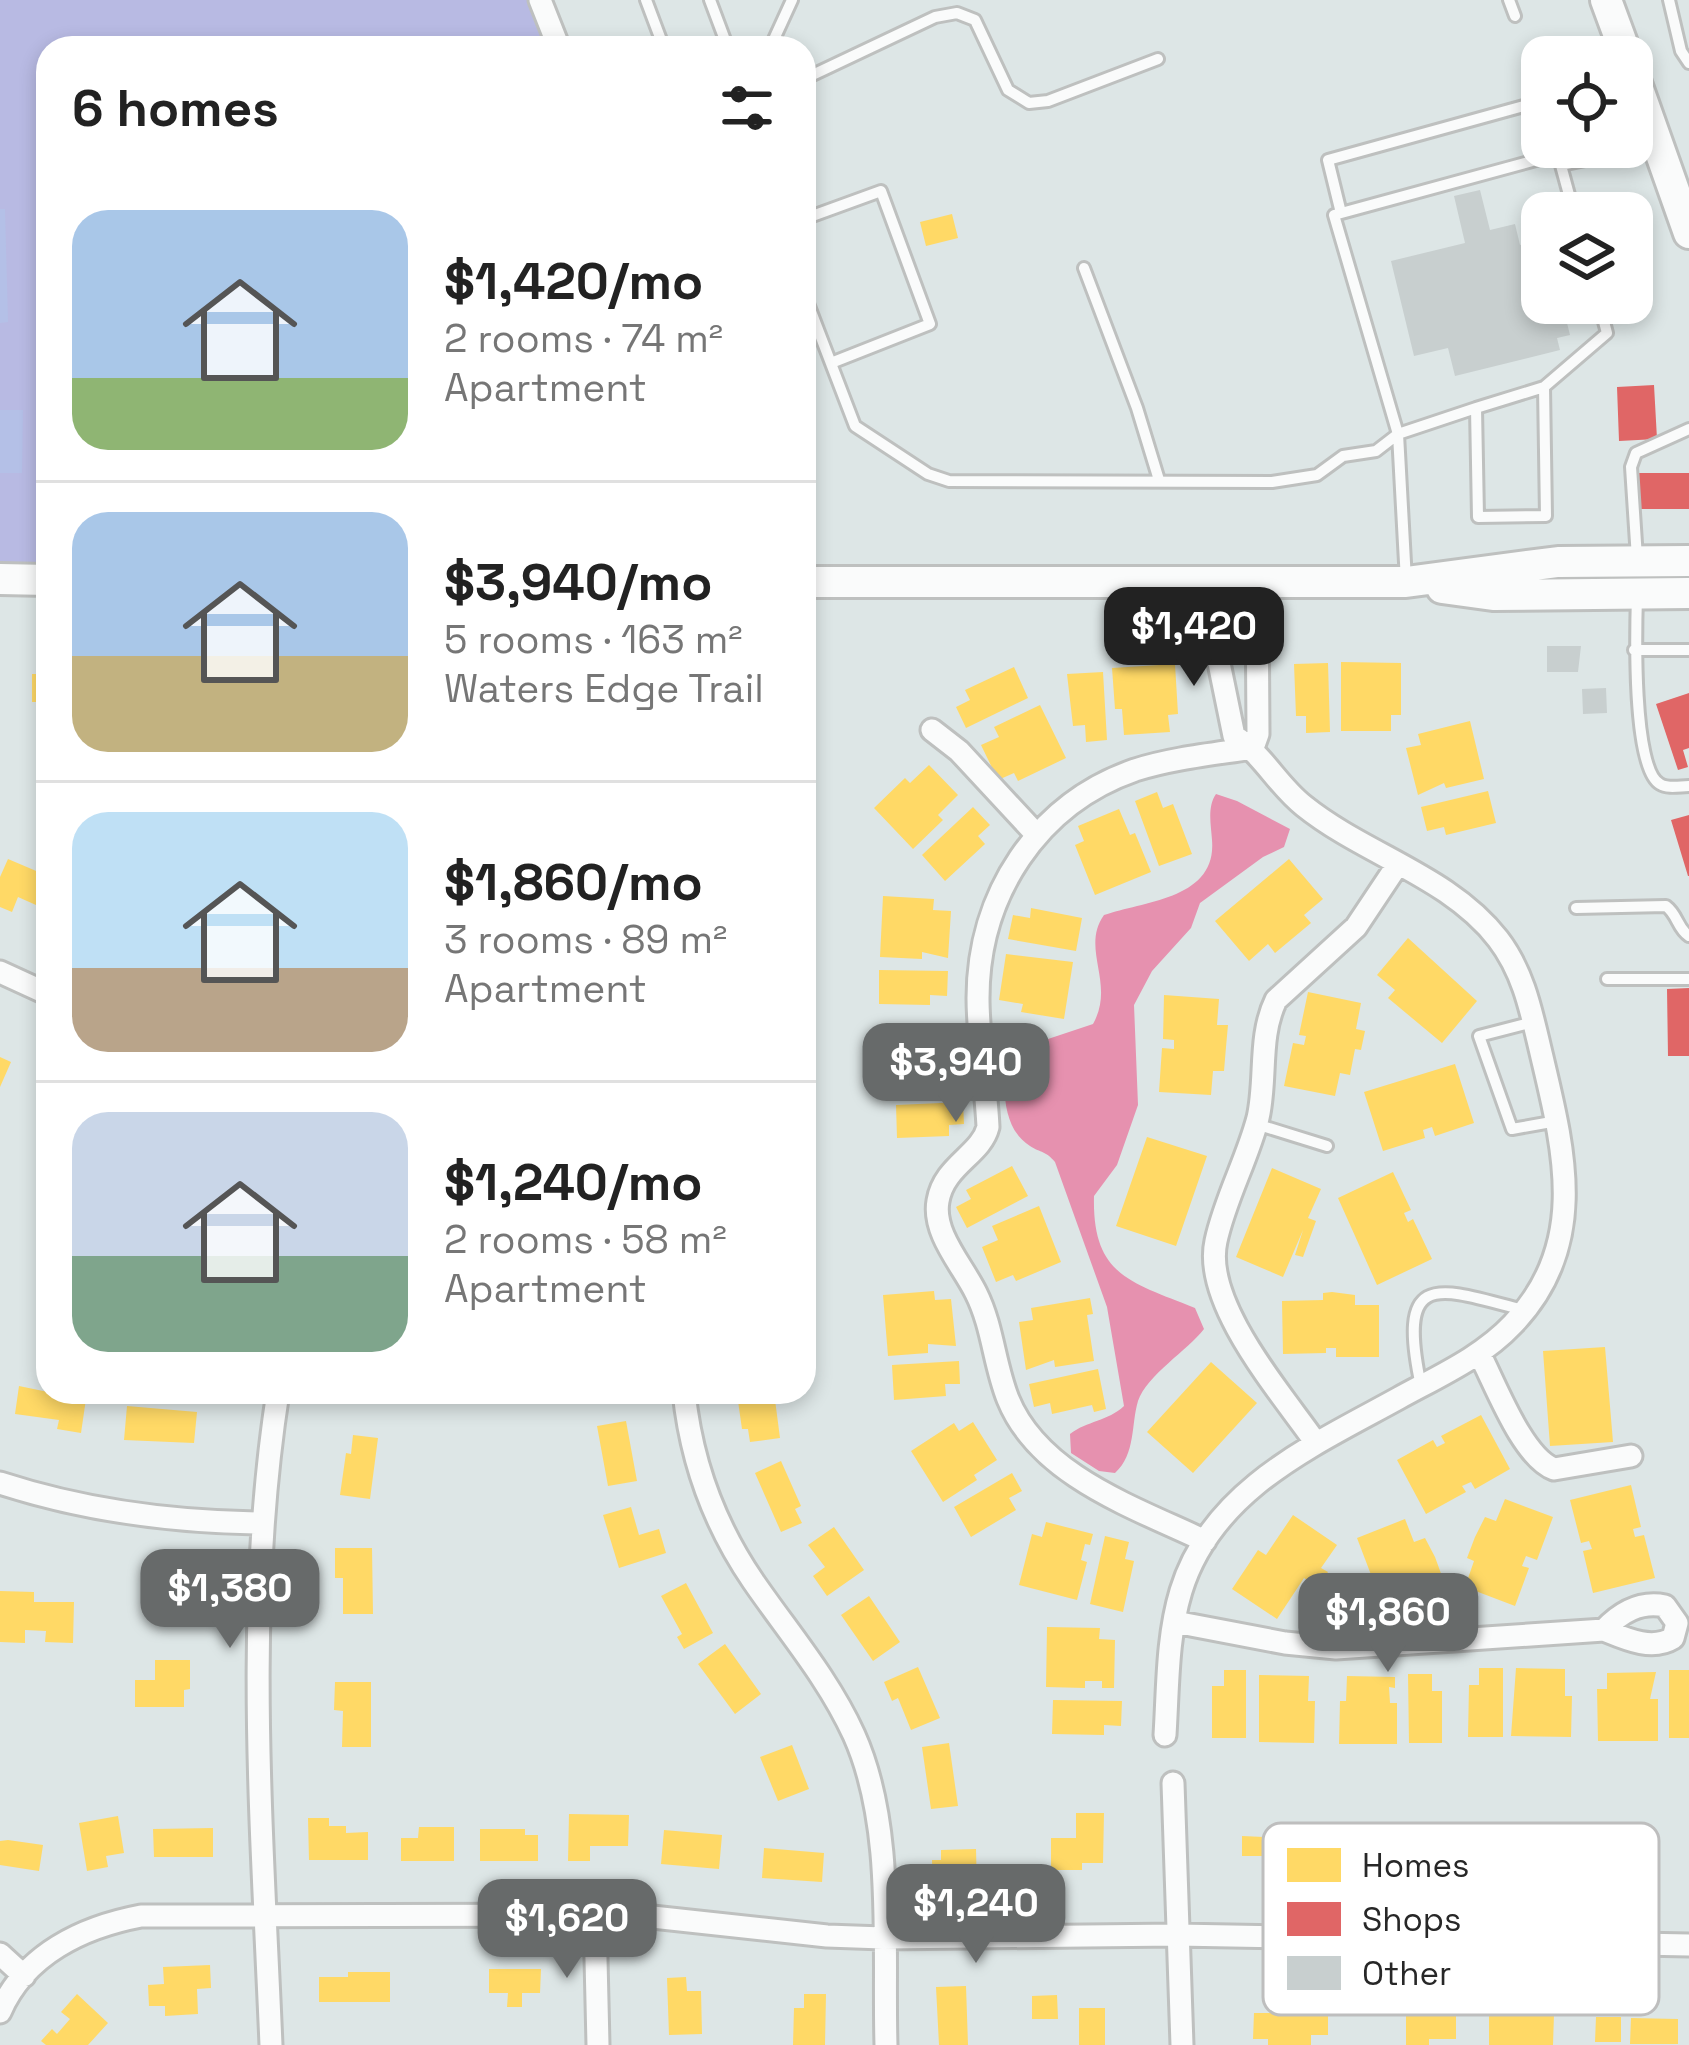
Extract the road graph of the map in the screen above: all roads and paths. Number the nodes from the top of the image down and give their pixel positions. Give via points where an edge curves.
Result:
1 (540, 0) edge
2 (646, 0) edge
3 (710, 0) edge
4 (793, 0) edge
5 (1509, 0) edge
6 (1606, 0) edge
7 (1669, 0) edge
8 (1515, 16) dead end
9 (554, 36) edge
10 (660, 36) edge
11 (724, 36) edge
12 (776, 36) edge
13 (1619, 36) edge
14 (1158, 59) dead end
15 (1689, 63) edge
16 (816, 73) edge
17 (1521, 107) edge
18 (1653, 133) edge
19 (1653, 154) edge
20 (1662, 154) junction
21 (1521, 165) edge
22 (1341, 213) junction
23 (816, 215) edge
24 (1688, 227) edge
25 (1084, 268) dead end
26 (816, 324) edge
27 (1605, 324) edge
28 (831, 363) junction
29 (1544, 388) junction
30 (1476, 408) junction
31 (1689, 429) edge
32 (1398, 434) junction
33 (1159, 480) junction
34 (1637, 560) junction
35 (1689, 560) edge
36 (0, 579) edge
37 (36, 580) edge
38 (816, 582) edge
39 (1406, 582) junction
40 (1203, 584) junction
41 (1256, 585) junction
42 (1637, 593) junction
43 (1689, 593) edge
44 (1634, 650) junction
45 (1689, 650) edge
46 (932, 730) dead end
47 (1253, 748) junction
48 (1689, 786) edge
49 (1036, 834) junction
50 (1398, 864) junction
51 (1576, 908) dead end
52 (1689, 936) edge
53 (0, 972) edge
54 (1607, 979) dead end
55 (1689, 979) edge
56 (36, 988) edge
57 (1533, 1022) junction
58 (1557, 1121) junction
59 (1256, 1124) junction
60 (1327, 1146) dead end
61 (1525, 1310) junction
62 (1479, 1353) junction
63 (1421, 1386) junction
64 (277, 1404) edge
65 (686, 1404) edge
66 (1316, 1443) junction
67 (1631, 1456) dead end
68 (0, 1484) edge
69 (262, 1522) junction
70 (1205, 1541) junction
71 (1175, 1622) junction
72 (1604, 1630) dead end
73 (1165, 1735) dead end
74 (1173, 1783) dead end
75 (266, 1914) junction
76 (595, 1916) junction
77 (1177, 1935) junction
78 (1263, 1937) edge
79 (883, 1938) junction
80 (1659, 1944) edge
81 (1689, 1945) edge
82 (0, 1954) edge
83 (24, 1976) junction
84 (0, 2012) edge
85 (271, 2045) edge
86 (598, 2045) edge
87 (886, 2045) edge
88 (1182, 2045) edge

1 - 9 street
2 - 10 lane
3 - 11 lane
4 - 12 lane
5 - 8 lane
6 - 13 street
7 - 15 lane
14 - 16 lane via 1029,103 1008,90 975,20 957,13
17 - 22 lane via 1328,160
18 - 20 street
19 - 20 lane
20 - 24 street
21 - 22 lane
22 - 32 lane via 1334,215
23 - 28 lane via 881,191 930,324
25 - 33 lane
26 - 28 lane
27 - 29 lane via 1607,333
28 - 33 lane via 855,426 928,474 949,481
29 - 30 lane
29 - 30 lane via 1546,516 1478,517
30 - 32 lane
31 - 34 lane via 1636,453 1630,467
32 - 33 lane via 1376,452 1343,456 1317,475
32 - 39 lane
34 - 35 street
34 - 39 street
34 - 42 lane
36 - 37 street
38 - 40 street
39 - 41 street
39 - 42 street via 1493,595
40 - 41 street
40 - 47 street via 1234,736
41 - 47 street
42 - 43 street
42 - 44 lane
44 - 45 lane
44 - 48 lane via 1645,761 1656,782
46 - 49 street
47 - 49 street via 1122,776
47 - 50 street via 1304,806
49 - 70 street via 1004,881 981,955 988,1126 941,1188 941,1231 991,1328 1008,1400 1046,1455
50 - 57 street via 1453,896 1499,940
50 - 59 street via 1357,927 1276,1000
51 - 52 lane via 1666,906
53 - 56 street
54 - 55 lane
57 - 58 street
57 - 58 lane via 1480,1036 1512,1130
58 - 61 street via 1564,1214
59 - 60 lane
59 - 66 street via 1215,1242 1216,1277 1255,1355
61 - 62 street
61 - 63 lane via 1451,1291 1426,1295 1416,1319
62 - 63 street
62 - 67 street via 1545,1465
63 - 66 street
64 - 69 street
65 - 79 street via 701,1478 726,1536 827,1683 860,1750 881,1849
66 - 70 street via 1251,1486
68 - 69 street via 111,1512
69 - 75 street via 257,1627
70 - 71 street
71 - 72 street via 1336,1648
71 - 73 street
74 - 77 street
75 - 76 street
75 - 83 street via 109,1922 57,1946
75 - 85 street
76 - 79 street
76 - 86 street
77 - 78 street
77 - 79 street
77 - 88 street
79 - 87 street
80 - 81 street
82 - 83 street
83 - 84 street

